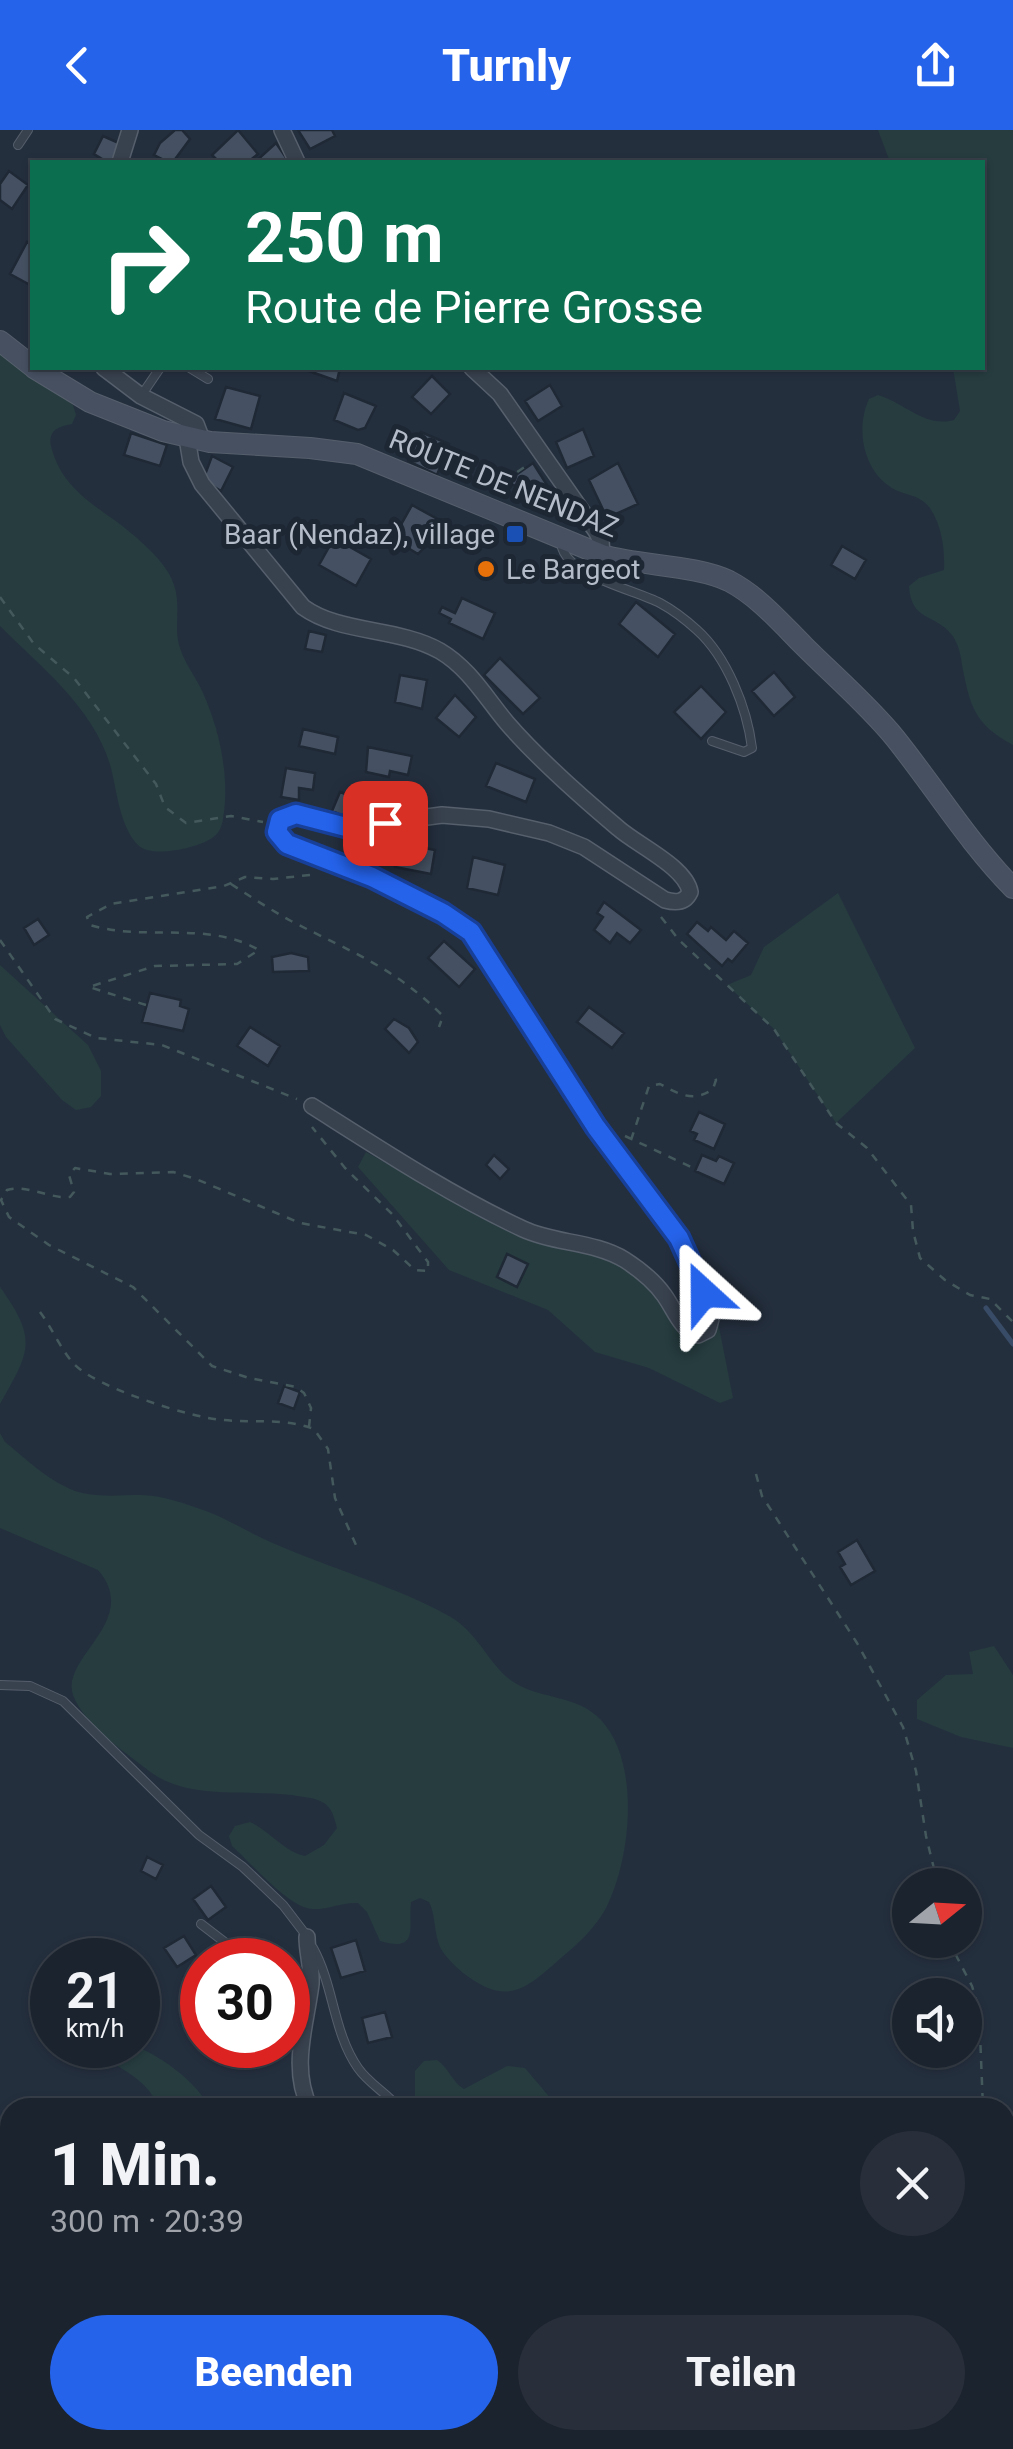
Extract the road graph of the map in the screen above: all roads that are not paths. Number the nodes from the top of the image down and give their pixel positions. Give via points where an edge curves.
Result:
1 (28, 130) edge
2 (130, 130) edge
3 (282, 130) edge
4 (18, 145) dead end
5 (121, 160) edge
6 (296, 160) edge
7 (0, 341) edge
8 (30, 365) edge
9 (38, 370) edge
10 (107, 370) edge
11 (159, 370) edge
12 (193, 370) edge
13 (474, 370) edge
14 (208, 380) dead end
15 (141, 396) junction
16 (195, 439) junction
17 (561, 540) junction
18 (602, 555) junction
19 (712, 741) dead end
20 (1013, 888) edge
21 (312, 1106) road end
22 (0, 1684) edge
23 (200, 1924) dead end
24 (307, 1937) joint
25 (219, 1938) edge
26 (310, 1957) edge
27 (310, 1983) edge
28 (300, 2068) edge
29 (305, 2098) edge
30 (388, 2098) edge

1 - 4 lane
2 - 5 street
3 - 6 street
7 - 8 main road, ROUTE DE NENDAZ
9 - 16 main road, ROUTE DE NENDAZ via 109,411
10 - 15 street
11 - 15 lane
12 - 14 lane
13 - 18 street via 500,394 596,531
15 - 16 street via 196,424
16 - 17 main road, ROUTE DE NENDAZ via 357,454
16 - 21 street via 191,462 202,484 298,602 326,620 398,634 451,658 528,744 690,888 684,900 666,900 574,842 489,819 442,814 352,827 292,814 278,825 287,844 372,877 471,932 596,1127 679,1238 700,1279 710,1325 702,1334 687,1330 664,1294 624,1260 524,1230
17 - 18 main road, ROUTE DE NENDAZ
17 - 19 lane via 562,553 575,566 662,604 709,642 732,684 752,748 744,752
18 - 20 main road, ROUTE DE NENDAZ via 712,574 743,589 883,724
22 - 24 lane via 30,1686 64,1701 198,1834 283,1906
23 - 25 lane
24 - 30 lane via 324,1967 348,2051
26 - 27 street
28 - 29 street

